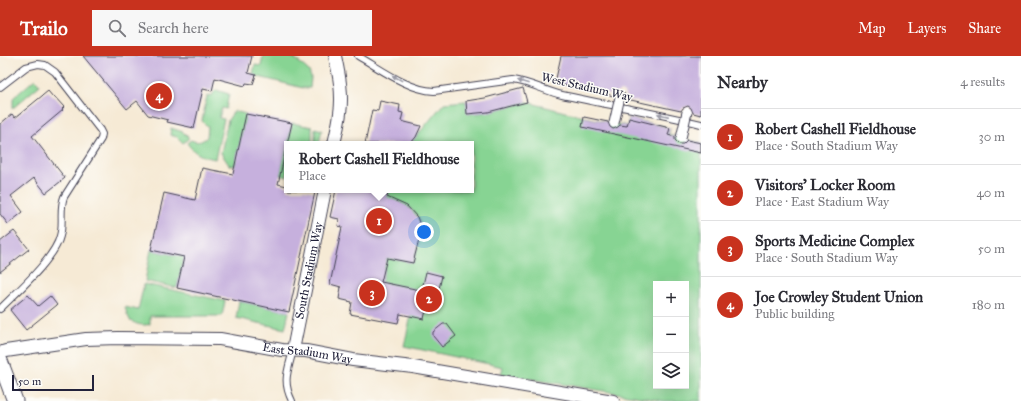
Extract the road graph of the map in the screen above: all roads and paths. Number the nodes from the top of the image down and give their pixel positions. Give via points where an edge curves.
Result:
1 (335, 56) edge
2 (358, 56) edge
3 (0, 87) edge
4 (620, 97) dead end
5 (687, 112) dead end
6 (614, 123) dead end
7 (701, 124) edge
8 (681, 138) dead end
9 (335, 141) edge
10 (324, 193) edge
11 (0, 309) edge
12 (293, 350) junction
13 (0, 353) edge
14 (0, 361) edge
15 (15, 401) edge
16 (292, 401) edge
17 (613, 401) edge

1 - 9 street via 341,98
7 -> 2 lane, West Stadium Way via 549,92 513,80 434,91 424,90
3 - 11 lane via 26,67 45,65 55,72 102,134 61,204 61,236 57,245 46,262
4 - 6 street, bridge
5 - 8 street, bridge
10 - 12 street, South Stadium Way
12 - 13 street, East Stadium Way via 220,339 118,338 72,341
12 - 16 lane via 286,379 286,387
12 - 17 street, East Stadium Way
14 - 15 street

